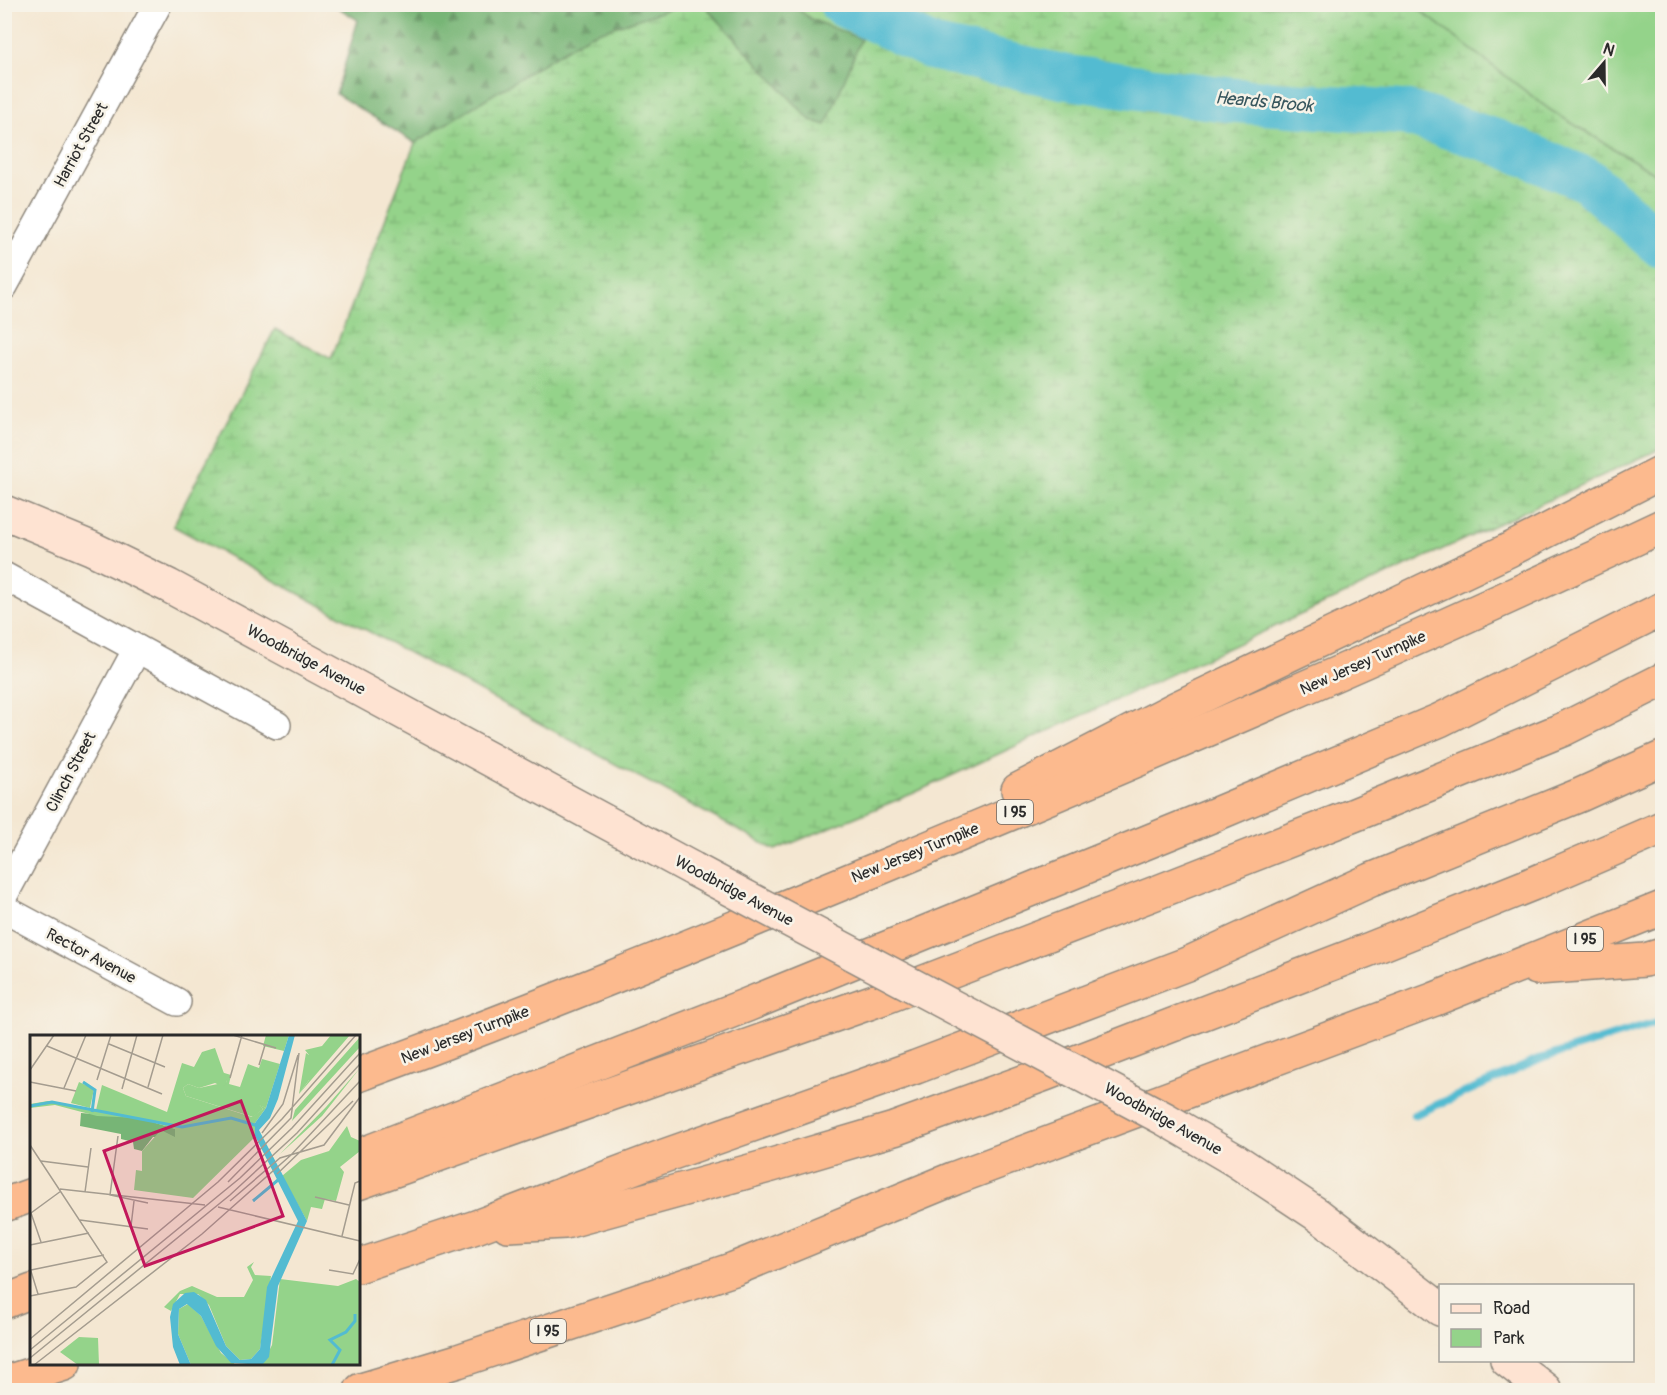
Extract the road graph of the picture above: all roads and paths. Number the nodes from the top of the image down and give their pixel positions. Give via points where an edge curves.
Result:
1 (158, 4) edge
2 (4, 286) edge
3 (1662, 472) edge
4 (4, 512) edge
5 (1662, 526) edge
6 (4, 576) edge
7 (1662, 609) edge
8 (137, 649) junction
9 (1662, 680) edge
10 (277, 725) dead end
11 (1662, 758) edge
12 (1662, 828) edge
13 (840, 884) junction
14 (4, 895) edge
15 (1662, 908) edge
16 (4, 909) edge
17 (1662, 955) edge
18 (1509, 970) junction
19 (177, 1002) dead end
20 (360, 1074) edge
21 (360, 1155) edge
22 (360, 1182) edge
23 (30, 1196) edge
24 (4, 1204) edge
25 (476, 1227) junction
26 (360, 1265) edge
27 (30, 1292) edge
28 (30, 1297) edge
29 (4, 1304) edge
30 (1439, 1308) edge
31 (1510, 1362) edge
32 (61, 1365) edge
33 (4, 1383) edge
34 (361, 1390) edge
35 (1545, 1390) edge

1 - 2 street, Harriot Street
3 - 13 highway via 1509,550 1167,713
4 - 30 street, Woodbridge Avenue, bridge via 159,581 1165,1119 1318,1215
5 - 13 highway, New Jersey Turnpike / I 95 via 1319,682
6 - 8 street
7 - 21 highway via 1440,720 1216,814 758,1001
8 - 10 street
8 - 14 street, Clinch Street
9 - 22 highway via 1564,729 1158,892 872,1002
11 - 25 highway via 1371,880 1187,964
12 - 25 highway via 1359,953 894,1129 565,1222
13 - 20 highway, New Jersey Turnpike / I 95
15 - 18 highway, I 95
16 - 19 street, Rector Avenue
17 - 18 highway via 1645,960
18 - 34 highway, I 95 via 955,1178 734,1269
23 - 24 highway
25 - 26 highway
27 - 29 highway
28 - 29 highway
31 - 35 street
32 - 33 highway

